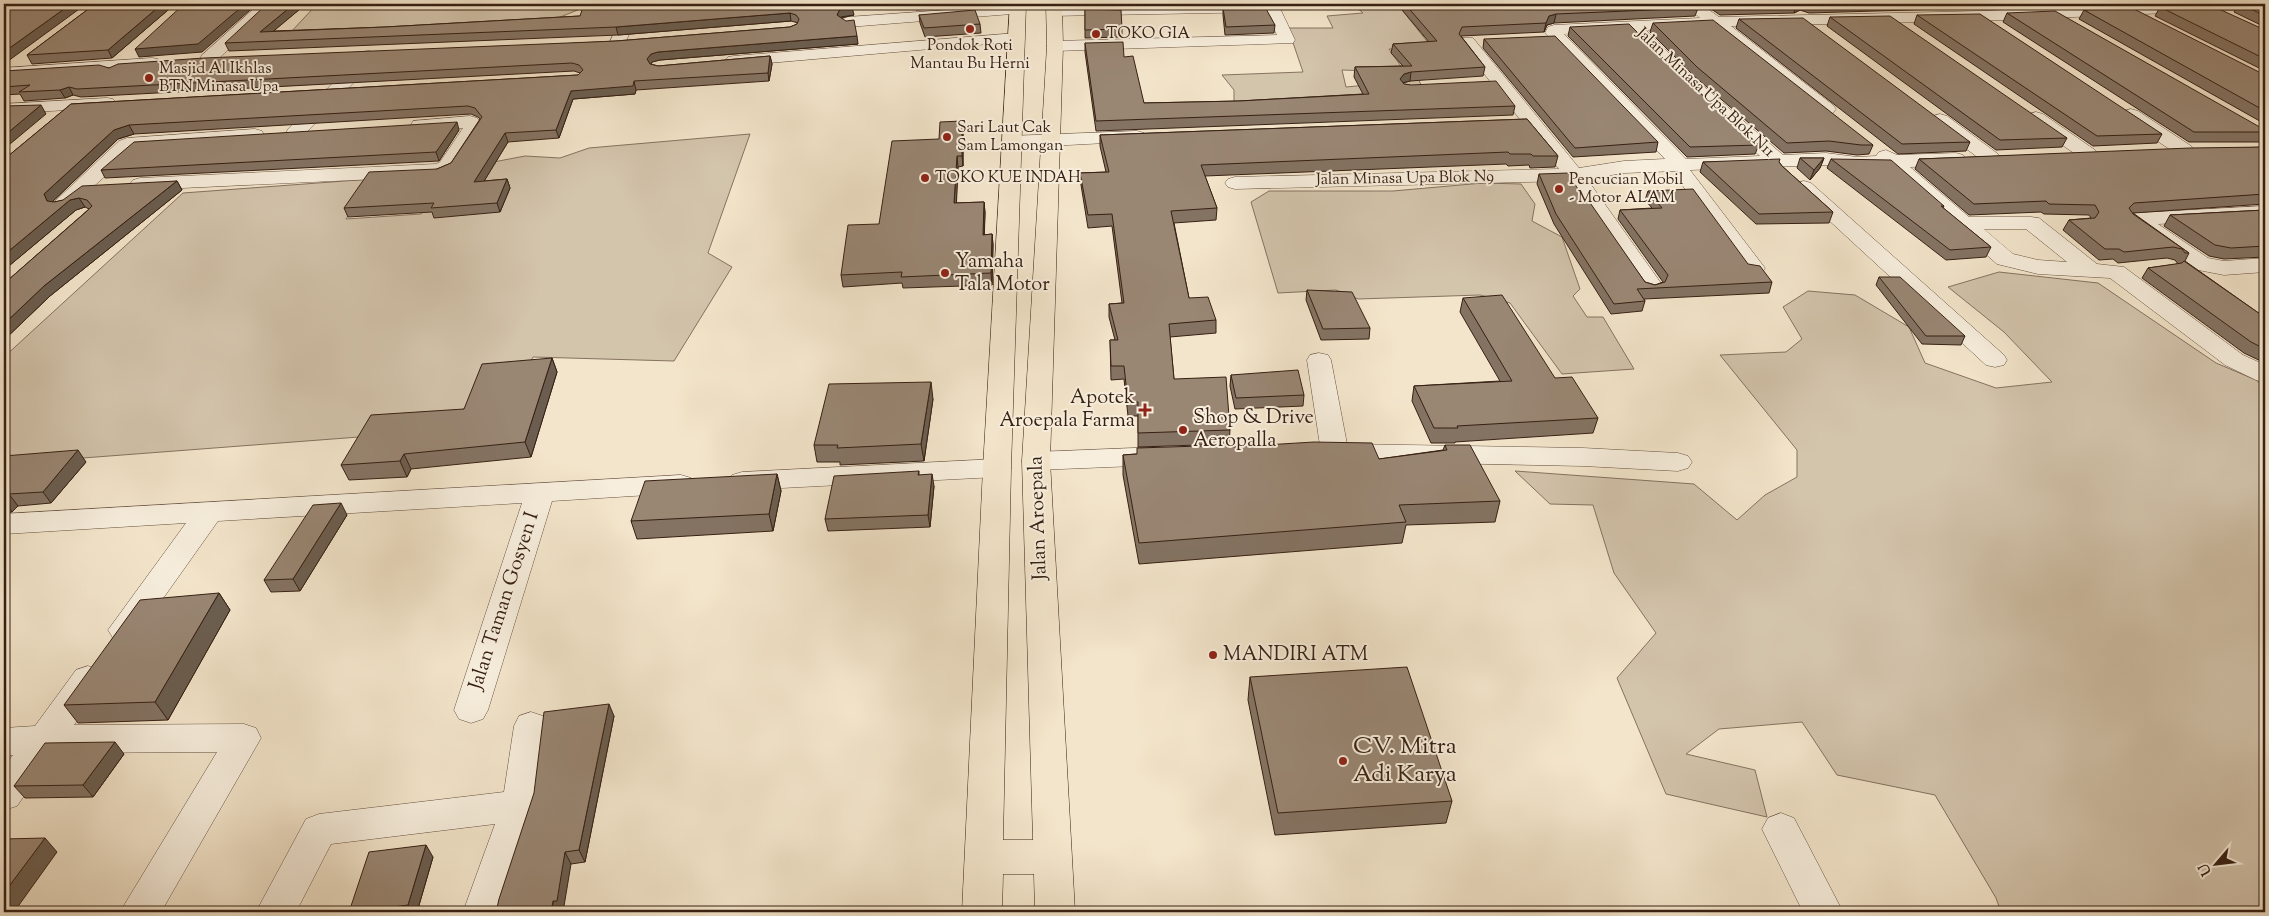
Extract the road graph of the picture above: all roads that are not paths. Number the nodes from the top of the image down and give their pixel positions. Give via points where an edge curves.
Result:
1 (268, 4) edge
2 (1692, 4) edge
3 (1782, 4) edge
4 (2261, 4) edge
5 (2204, 5) edge
6 (1270, 6) edge
7 (2122, 6) edge
8 (638, 7) edge
9 (1018, 7) edge
10 (2045, 8) edge
11 (1054, 9) edge
12 (1980, 16) junction
13 (1889, 17) junction
14 (1806, 21) junction
15 (848, 22) edge
16 (1717, 22) junction
17 (2240, 22) edge
18 (1632, 26) junction
19 (2078, 26) edge
20 (2161, 26) edge
21 (2005, 32) edge
22 (1557, 34) junction
23 (1913, 34) edge
24 (1017, 38) junction
25 (1829, 38) edge
26 (1540, 39) edge
27 (637, 40) edge
28 (1485, 41) edge
29 (598, 42) edge
30 (618, 42) junction
31 (139, 46) edge
32 (1055, 46) junction
33 (354, 52) edge
34 (29, 56) edge
35 (238, 57) edge
36 (208, 59) junction
37 (190, 60) edge
38 (172, 61) edge
39 (718, 62) edge
40 (117, 66) junction
41 (5, 73) edge
42 (1499, 83) junction
43 (1480, 84) edge
44 (364, 89) edge
45 (335, 91) junction
46 (306, 92) edge
47 (120, 102) edge
48 (71, 104) junction
49 (2119, 107) edge
50 (4, 109) edge
51 (2024, 110) edge
52 (1929, 112) edge
53 (1840, 119) edge
54 (1512, 122) edge
55 (1533, 122) junction
56 (49, 123) edge
57 (399, 127) edge
58 (323, 132) edge
59 (295, 134) junction
60 (1157, 137) edge
61 (1050, 141) junction
62 (1012, 142) junction
63 (1870, 144) edge
64 (2155, 152) edge
65 (2059, 155) edge
66 (1893, 162) junction
67 (1782, 166) junction
68 (1683, 170) junction
69 (1574, 175) junction
70 (1235, 184) dead end
71 (81, 187) junction
72 (61, 205) edge
73 (2255, 213) edge
74 (2064, 222) dead end
75 (2031, 223) junction
76 (1964, 224) junction
77 (2265, 227) edge
78 (2265, 265) edge
79 (1754, 268) edge
80 (2150, 269) edge
81 (2092, 271) junction
82 (2116, 272) junction
83 (1652, 286) edge
84 (1319, 360) dead end
85 (1995, 360) dead end
86 (2265, 375) edge
87 (1184, 456) edge
88 (1036, 461) junction
89 (1678, 462) dead end
90 (997, 468) junction
91 (540, 492) junction
92 (210, 511) junction
93 (4, 524) edge
94 (471, 710) dead end
95 (531, 726) dead end
96 (44, 739) junction
97 (4, 742) edge
98 (4, 795) edge
99 (520, 805) junction
100 (1781, 829) dead end
101 (985, 857) junction
102 (1054, 857) junction
103 (140, 912) edge
104 (276, 912) edge
105 (483, 912) edge
106 (982, 912) edge
107 (1055, 912) edge
108 (1823, 912) edge

1 - 36 street
2 - 16 street
3 - 14 street
4 - 5 street
5 - 7 street
5 - 17 street
6 - 11 street
6 - 32 street via 1287,40
7 - 10 street
7 - 20 street
8 - 30 street
9 - 15 street
9 - 24 main road, Jalan Aroepala
10 - 12 street
10 - 19 street
11 - 32 main road, Jalan Aroepala
12 - 13 street
12 - 21 street
13 - 14 street
13 - 23 street
14 - 16 street
14 - 25 street
16 - 18 street
16 - 53 street
18 - 22 street
18 - 67 street, Jalan Minasa Upa Blok N11 via 1687,81
22 - 26 street
22 - 68 street
24 - 39 street
24 - 62 main road, Jalan Aroepala
27 - 30 street
28 - 42 street via 1467,42
29 - 30 street
31 - 40 street
32 - 61 main road, Jalan Aroepala
33 - 45 street via 379,51
34 - 41 street
35 - 36 street
36 - 37 street
38 - 40 street
40 - 41 street
40 - 48 street
42 - 43 street
42 - 55 street
44 - 45 street
45 - 46 street
45 - 59 street
47 - 48 street
48 - 50 street
48 - 56 street
49 - 64 street via 2193,150
51 - 65 street via 2098,154
52 - 66 street, Jalan Minasa Upa Blok N9 via 2000,157
54 - 55 street
55 - 69 street
57 - 71 street via 470,122 474,125 447,166 440,170
58 - 59 street
59 - 71 street via 134,142 126,145
60 - 61 street
61 - 62 street
61 - 88 main road, Jalan Aroepala
62 - 90 main road, Jalan Aroepala
63 - 66 street
66 - 67 street, Jalan Minasa Upa Blok N9 via 1857,163 1833,170
66 - 76 street
67 - 68 street, Jalan Minasa Upa Blok N9
67 - 85 street, Jalan Minasa Upa Blok N11
68 - 69 street, Jalan Minasa Upa Blok N9
68 - 79 street
69 - 70 street, Jalan Minasa Upa Blok N9
69 - 83 street
71 - 72 street
73 - 77 street
73 - 78 street via 2129,214 2202,264 2224,268
74 - 75 street
75 - 76 street
75 - 81 street
76 - 81 street via 2013,261 2038,267
80 - 82 street
81 - 82 street
82 - 86 street via 2234,360
84 - 89 street via 1323,452
87 - 88 street
88 - 102 main road, Jalan Aroepala
90 - 91 street
90 - 101 main road, Jalan Aroepala
91 - 92 street
91 - 94 street, Jalan Taman Gosyen I
92 - 93 street
92 - 96 street
95 - 99 street
96 - 97 street
96 - 98 street
96 - 103 street via 244,738
99 - 104 street via 319,830
99 - 105 street
100 - 108 street
101 - 102 main road
101 - 106 main road, Jalan Aroepala
102 - 107 main road, Jalan Aroepala

